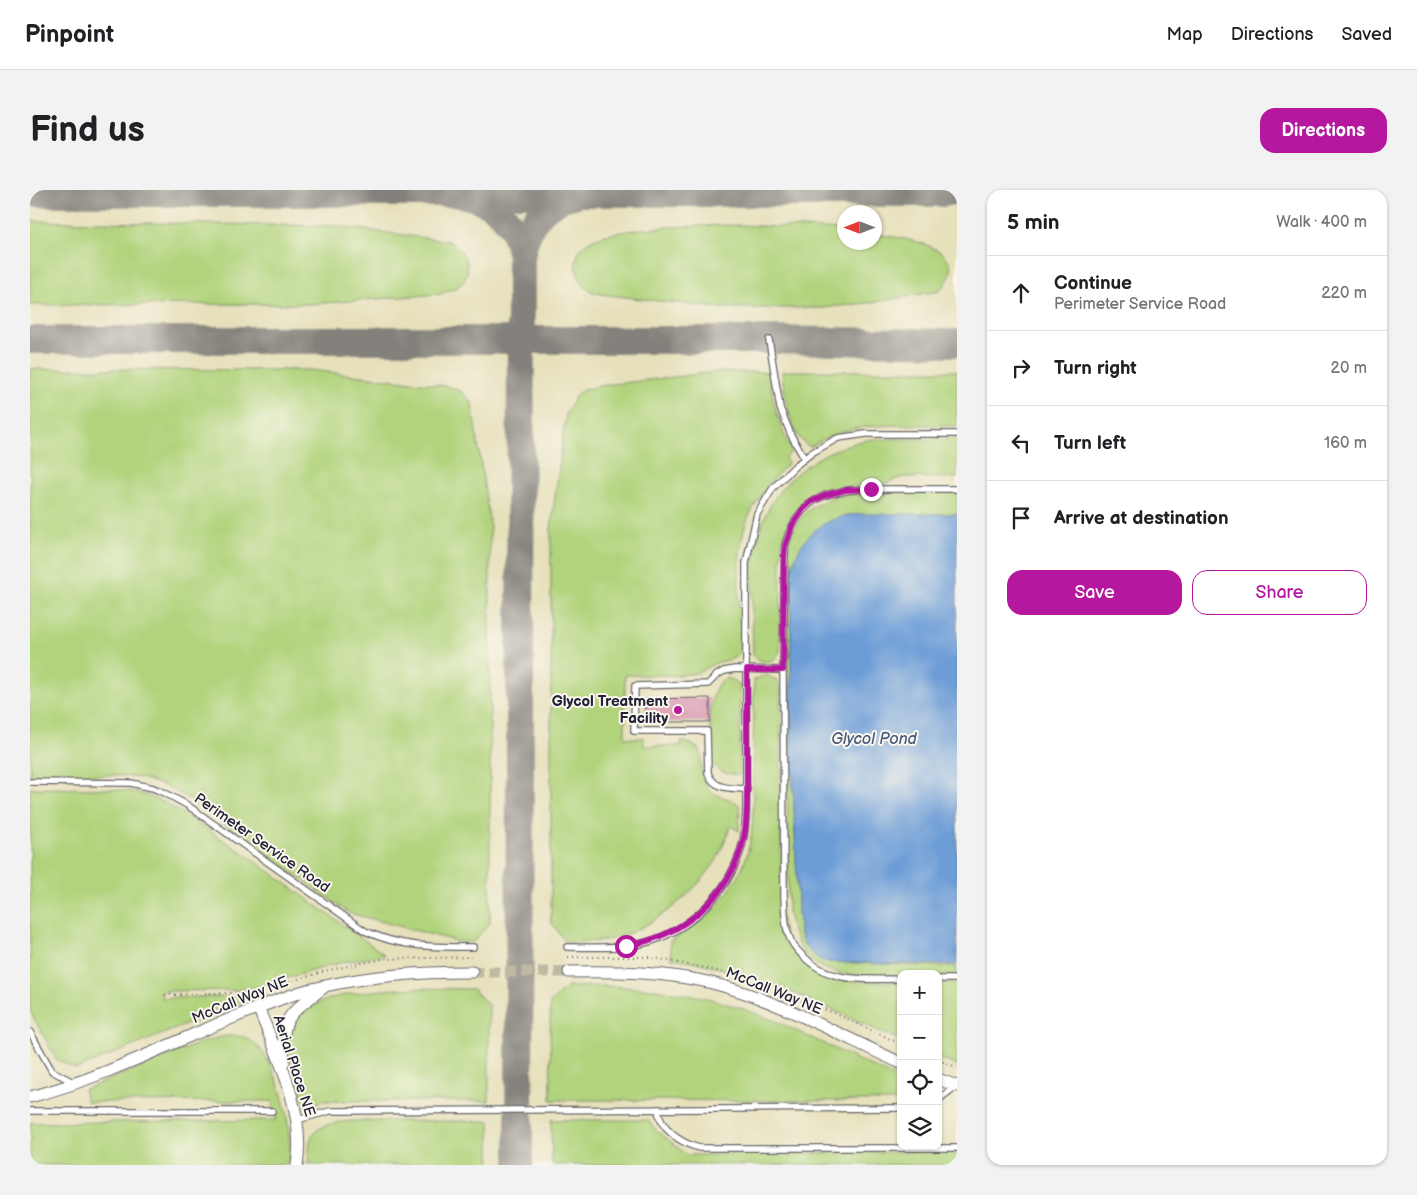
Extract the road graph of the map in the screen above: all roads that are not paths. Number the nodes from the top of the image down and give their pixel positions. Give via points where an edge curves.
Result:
1 (769, 340) dead end
2 (957, 434) edge
3 (804, 458) junction
4 (957, 490) edge
5 (747, 670) junction
6 (783, 670) junction
7 (30, 782) edge
8 (747, 789) junction
9 (473, 947) dead end
10 (568, 947) dead end
11 (472, 972) tunnel mouth
12 (569, 972) tunnel mouth
13 (897, 979) edge
14 (942, 979) edge
15 (957, 979) edge
16 (326, 986) junction
17 (258, 1007) junction
18 (30, 1032) edge
19 (897, 1061) edge
20 (285, 1077) junction
21 (942, 1081) edge
22 (74, 1083) junction
23 (956, 1086) edge
24 (30, 1097) edge
25 (942, 1097) edge
26 (897, 1108) edge
27 (658, 1109) junction
28 (30, 1111) edge
29 (272, 1111) dead end
30 (297, 1120) junction
31 (957, 1148) edge
32 (297, 1165) edge

1 - 3 lane via 780,408
2 - 3 lane via 866,434 838,438
3 - 5 lane via 773,488 757,514 746,563
4 - 6 lane via 845,490 826,495 803,509 785,546
5 - 6 lane
5 - 8 lane
5 - 8 lane via 724,671 708,684 635,686 634,731 707,730 710,779 719,786
6 - 13 lane via 784,898 789,937 812,965 827,974 845,978
7 - 9 lane, Perimeter Service Road via 123,783 153,788 187,805 379,938 432,947
8 - 10 lane via 745,834 736,864 719,892 697,915 672,932 641,943
11 - 16 street, McCall Way NE via 396,974
12 - 19 street, McCall Way NE via 647,974 713,983 784,1009
14 - 15 lane
16 - 17 street, McCall Way NE
16 - 20 street via 286,1022 282,1043
17 - 20 street, Aerial Place NE
17 - 22 street, McCall Way NE
18 - 22 lane via 52,1070
20 - 30 street, Aerial Place NE
21 - 23 street
22 - 24 street, McCall Way NE
23 - 25 lane
26 - 27 lane
27 - 30 lane via 330,1111
27 - 31 lane via 665,1128 685,1143 699,1148
28 - 29 lane
30 - 32 street, Aerial Place NE

